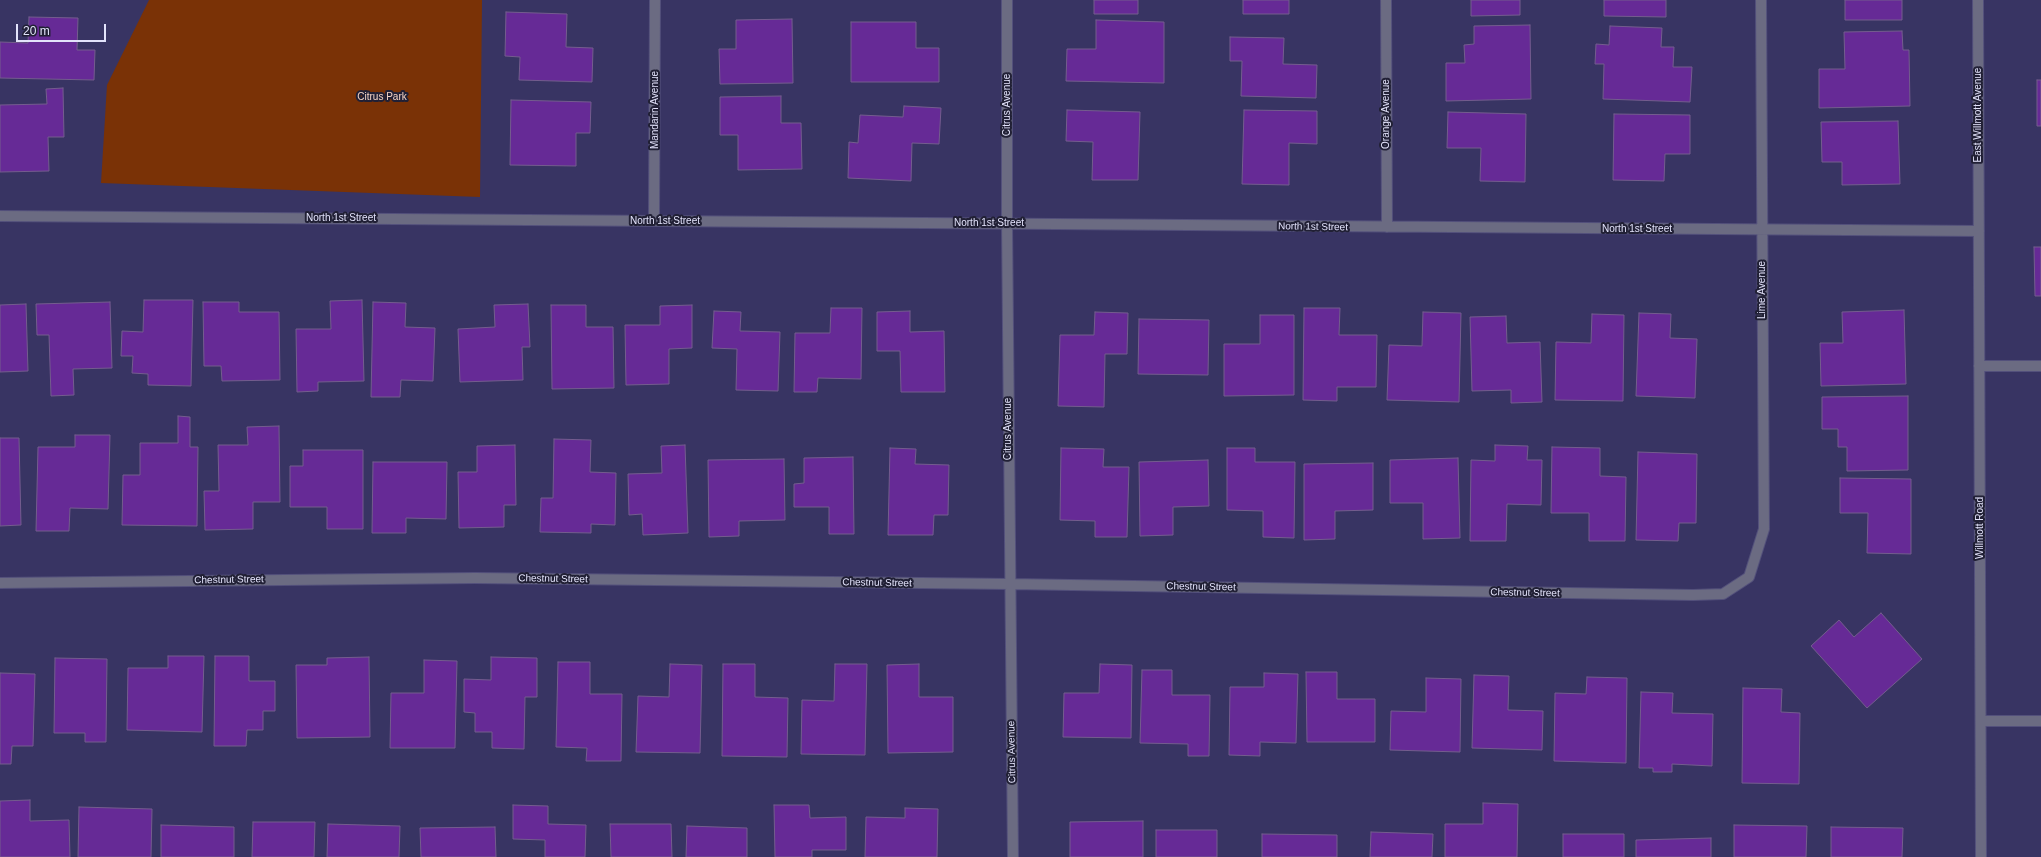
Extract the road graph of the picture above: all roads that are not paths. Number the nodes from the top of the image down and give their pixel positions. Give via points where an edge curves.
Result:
1 (655, 0) edge
2 (1007, 0) edge
3 (1386, 0) edge
4 (1761, 0) edge
5 (1978, 0) edge
6 (0, 216) edge
7 (654, 220) junction
8 (1007, 223) junction
9 (1387, 227) junction
10 (1761, 230) junction
11 (1979, 230) junction
12 (1979, 366) junction
13 (2041, 366) edge
14 (1749, 577) joint
15 (0, 583) edge
16 (1010, 584) junction
17 (1981, 721) junction
18 (2041, 721) edge
19 (1013, 857) edge
20 (1981, 857) edge

1 - 7 street, Mandarin Avenue
2 - 8 street, Citrus Avenue
3 - 9 street, Orange Avenue
4 - 10 street, Lime Avenue
5 - 11 street, East Willmott Avenue
6 - 7 street, North 1st Street
7 - 8 street, North 1st Street
8 - 9 street, North 1st Street
8 - 16 street, Citrus Avenue
9 - 10 street, North 1st Street
10 - 11 street, North 1st Street
10 - 14 street, Lime Avenue via 1764,529
11 - 12 street, Willmott Road
12 - 13 street
12 - 17 street, Willmott Road
14 - 16 street, Chestnut Street via 1723,594 1692,595
15 - 16 street, Chestnut Street via 483,578
16 - 19 street, Citrus Avenue
17 - 18 street
17 - 20 street, Willmott Road

